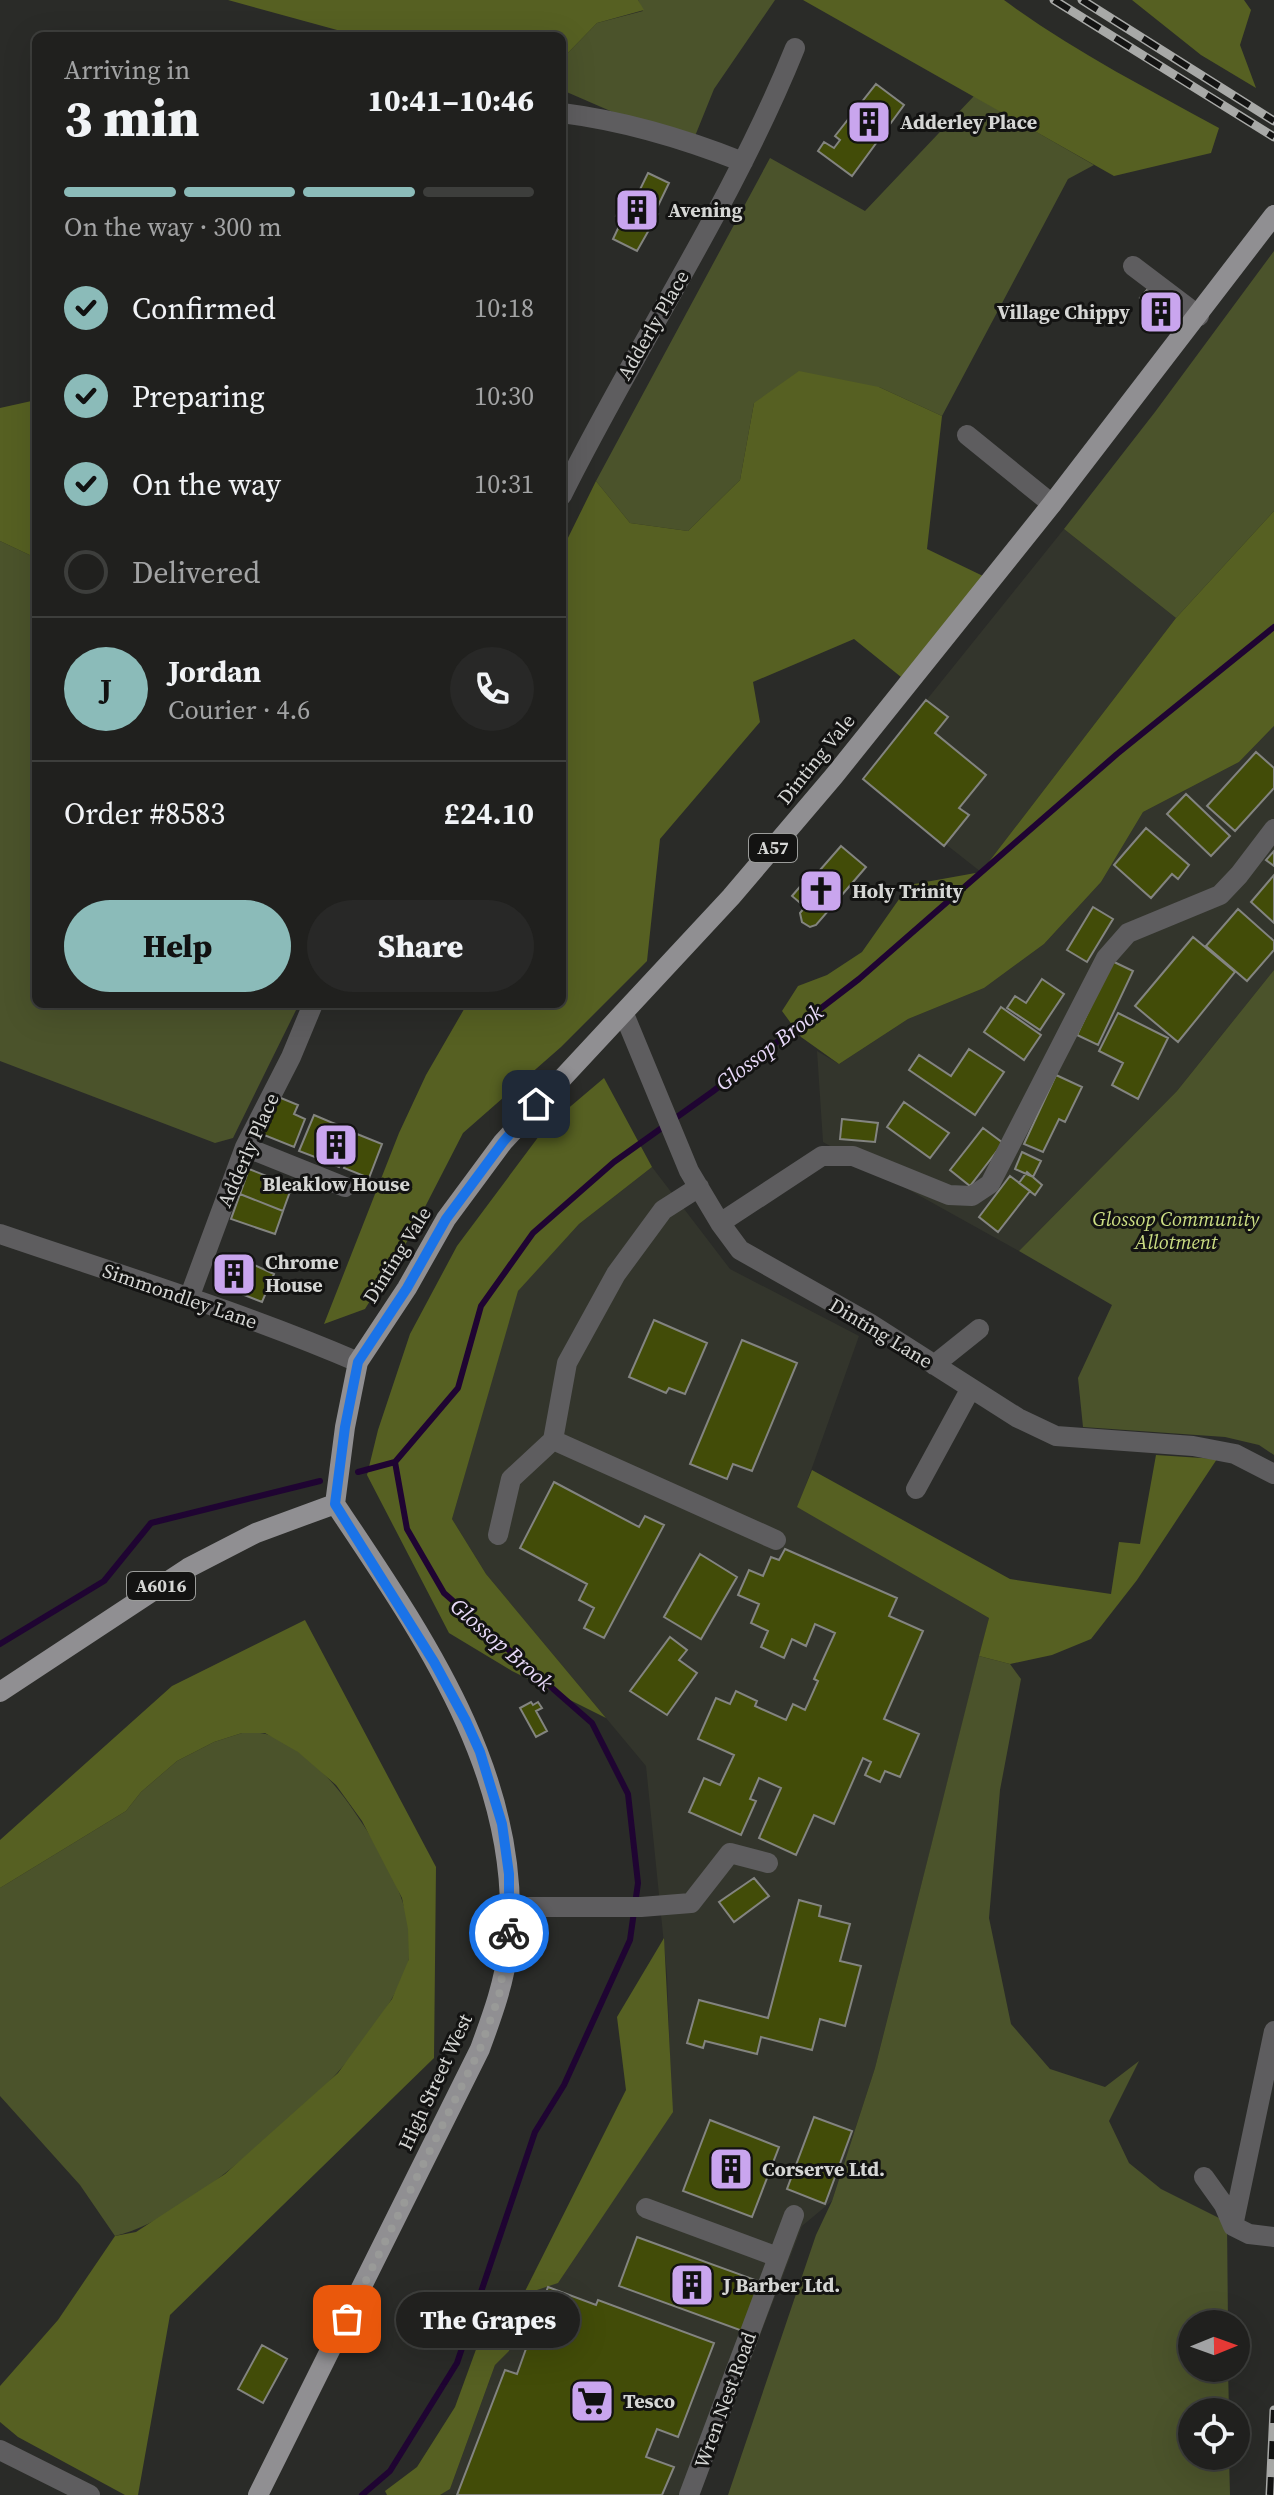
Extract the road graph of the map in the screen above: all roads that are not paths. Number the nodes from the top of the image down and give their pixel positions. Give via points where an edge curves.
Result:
1 (795, 48) dead end
2 (566, 113) edge
3 (744, 159) junction
4 (1274, 215) edge
5 (1133, 266) dead end
6 (1199, 316) junction
7 (967, 435) dead end
8 (566, 487) edge
9 (1052, 504) junction
10 (1274, 829) edge
11 (311, 1008) edge
12 (624, 1014) junction
13 (245, 1147) junction
14 (345, 1187) dead end
15 (699, 1187) junction
16 (720, 1223) junction
17 (0, 1234) edge
18 (189, 1298) junction
19 (979, 1329) dead end
20 (358, 1362) junction
21 (934, 1365) junction
22 (971, 1388) junction
23 (553, 1440) junction
24 (1274, 1474) edge
25 (916, 1489) dead end
26 (335, 1504) junction
27 (498, 1535) dead end
28 (776, 1540) dead end
29 (0, 1692) edge
30 (768, 1863) dead end
31 (511, 1907) junction
32 (1274, 2031) edge
33 (1204, 2177) dead end
34 (646, 2208) dead end
35 (794, 2215) dead end
36 (1241, 2230) junction
37 (1274, 2237) edge
38 (778, 2257) junction
39 (0, 2450) edge
40 (90, 2495) edge
41 (258, 2495) edge
42 (689, 2495) edge

1 - 3 street
2 - 3 street via 598,117
3 - 8 street, Adderly Place
4 - 6 main road, Dinting Vale / A57
5 - 6 street
6 - 9 main road, Dinting Vale / A57
7 - 9 street
9 - 12 main road, Dinting Vale / A57 via 788,831
10 - 16 street via 1220,895 1128,933 1106,958 990,1184 972,1196 949,1195 853,1156 822,1156
11 - 13 street, Adderly Place
12 - 15 street, Dinting Lane
12 - 20 main road, Dinting Vale / A57 via 503,1142 446,1219
13 - 14 street
13 - 18 street, Adderly Place
15 - 16 street, Dinting Lane
15 - 23 street via 663,1210 616,1274 567,1363
16 - 21 street, Dinting Lane via 740,1250
17 - 18 street, Simmondley Lane
18 - 20 street, Simmondley Lane
19 - 21 street
20 - 26 main road, Dinting Vale / A57
21 - 22 street, Dinting Lane
22 - 24 street, Dinting Lane via 1056,1436 1193,1446 1235,1454
22 - 25 street
23 - 27 street via 511,1479
23 - 28 street
26 - 29 main road, A6016 via 256,1533 188,1568
26 - 31 main road, High Street West via 466,1721 502,1824
30 - 31 street via 730,1853 691,1903
31 - 41 main road, High Street West via 499,1996 480,2049
32 - 36 street
33 - 36 street
34 - 38 street
35 - 38 street, Wren Nest Road
36 - 37 street
38 - 42 street, Wren Nest Road
39 - 40 street

